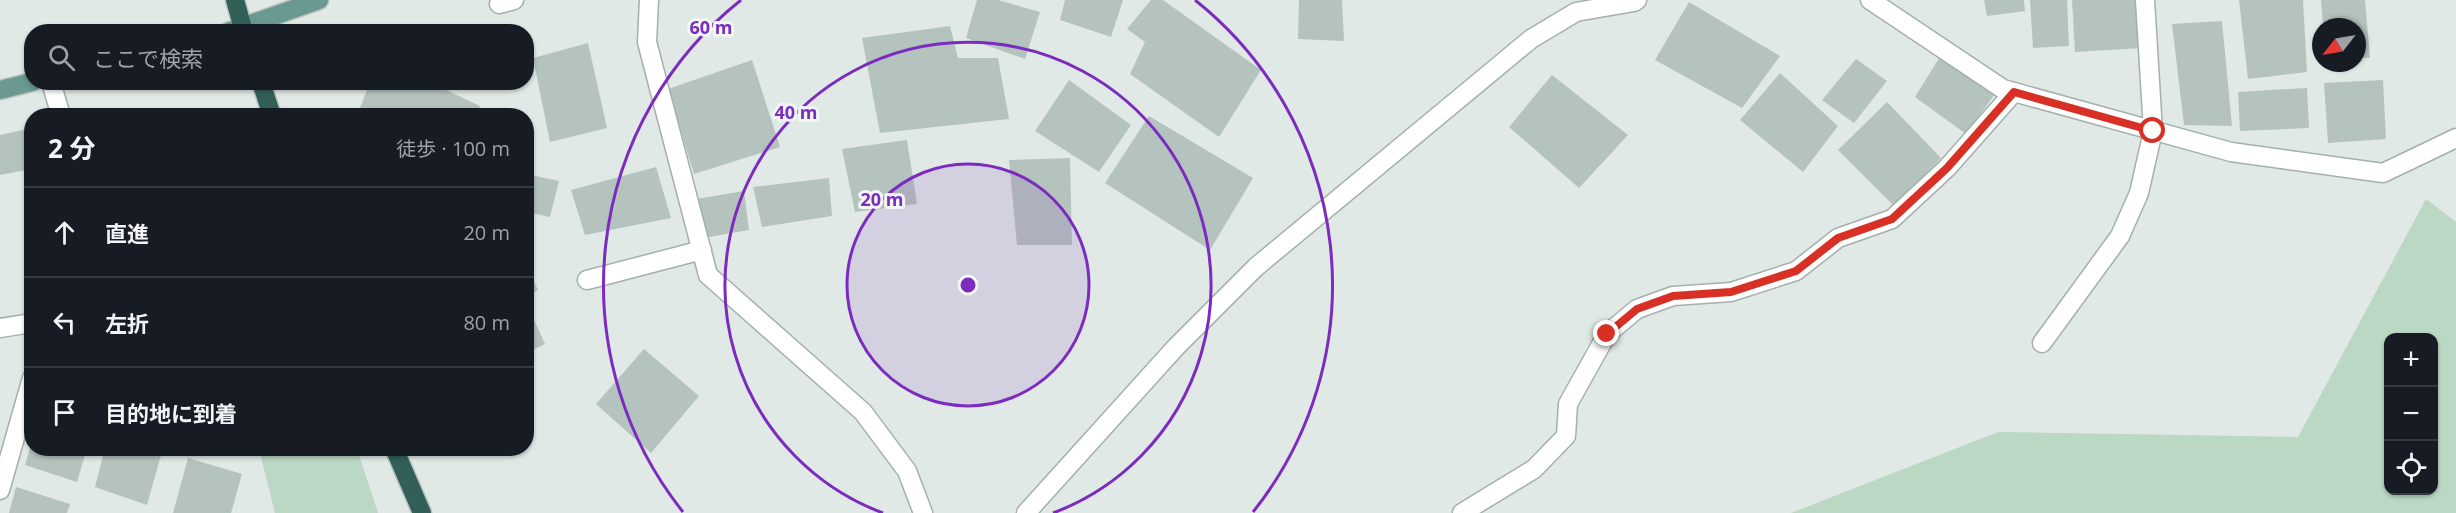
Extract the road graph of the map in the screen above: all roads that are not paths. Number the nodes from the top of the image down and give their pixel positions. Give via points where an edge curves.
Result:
1 (235, 0) edge
2 (319, 0) edge
3 (649, 0) edge
4 (1637, 0) edge
5 (1870, 0) edge
6 (2145, 0) edge
7 (237, 24) edge
8 (254, 24) edge
9 (24, 84) edge
10 (0, 90) edge
11 (53, 90) edge
12 (264, 90) edge
13 (2014, 92) junction
14 (59, 108) edge
15 (269, 108) edge
16 (2153, 131) junction
17 (2456, 138) edge
18 (702, 250) junction
19 (587, 280) dead end
20 (24, 324) edge
21 (0, 328) edge
22 (2042, 343) dead end
23 (24, 406) edge
24 (398, 456) edge
25 (0, 490) edge
26 (423, 513) edge
27 (923, 513) edge
28 (1026, 513) edge
29 (1462, 513) edge

1 - 7 highway
2 - 8 main road
3 - 18 street via 647,42
4 - 28 street via 1576,12 1531,39 1256,267 1176,347
5 - 13 street via 2002,89
6 - 16 street
9 - 10 main road
11 - 14 street
12 - 15 highway
13 - 16 street
13 - 29 street via 1947,168 1892,219 1838,238 1796,271 1731,292 1673,296 1637,309 1607,334 1568,404 1566,436 1534,469
16 - 17 street via 2231,152 2383,172
16 - 22 street via 2139,194 2120,236
18 - 19 street
18 - 27 street via 708,275 863,412 907,471
20 - 21 street
23 - 25 street
24 - 26 highway

